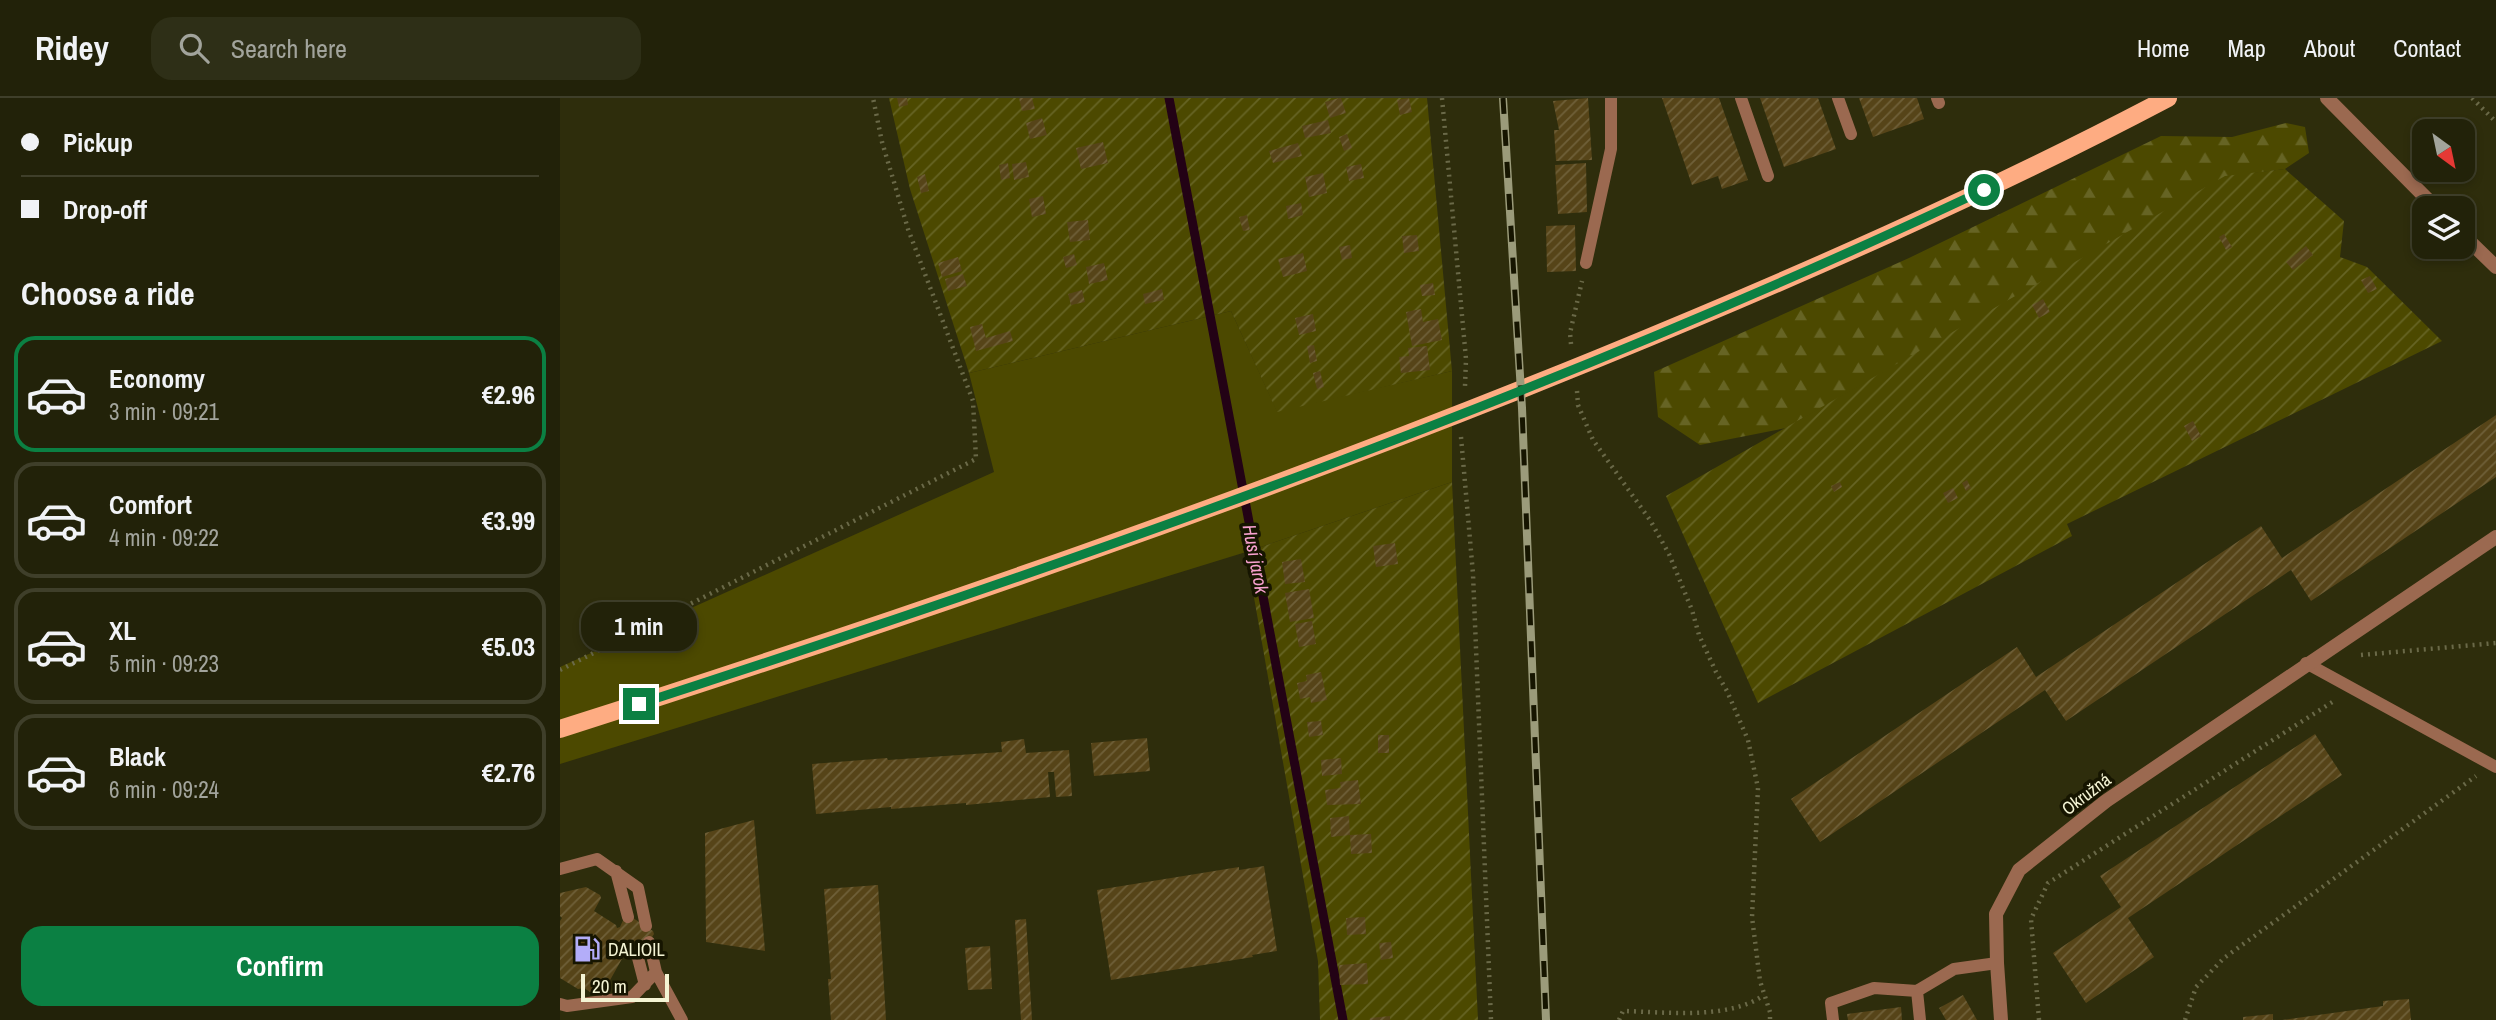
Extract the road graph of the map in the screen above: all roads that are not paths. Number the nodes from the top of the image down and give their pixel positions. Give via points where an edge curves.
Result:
1 (1611, 98) edge
2 (1741, 98) edge
3 (1838, 98) edge
4 (2168, 98) edge
5 (2327, 98) edge
6 (1851, 134) dead end
7 (1768, 176) dead end
8 (2424, 196) edge
9 (2475, 247) edge
10 (1586, 263) road end
11 (2496, 267) edge
12 (2496, 537) edge
13 (2306, 663) junction
14 (560, 729) edge
15 (2494, 766) edge
16 (560, 869) edge
17 (616, 870) junction
18 (628, 917) dead end
19 (646, 926) dead end
20 (649, 942) dead end
21 (638, 958) dead end
22 (1997, 963) junction
23 (656, 972) junction
24 (645, 985) junction
25 (1917, 991) junction
26 (560, 1004) edge
27 (681, 1020) edge
28 (1833, 1020) edge
29 (1920, 1020) edge
30 (2001, 1020) edge

1 - 10 lane via 1611,149
2 - 7 lane
3 - 6 lane
4 - 14 main road via 1834,259 1478,407 825,644
5 - 8 street
9 - 11 street
12 - 13 street, Okružná
13 - 15 lane
13 - 22 street, Okružná via 2106,801 2018,870 1996,914
16 - 17 lane via 597,859
17 - 18 lane
17 - 19 lane via 638,888
20 - 23 lane
21 - 24 lane
22 - 25 lane via 1954,969
22 - 30 street, Okružná
23 - 24 lane
23 - 27 lane
24 - 26 lane via 632,997
25 - 28 lane via 1874,988 1831,1003
25 - 29 lane

